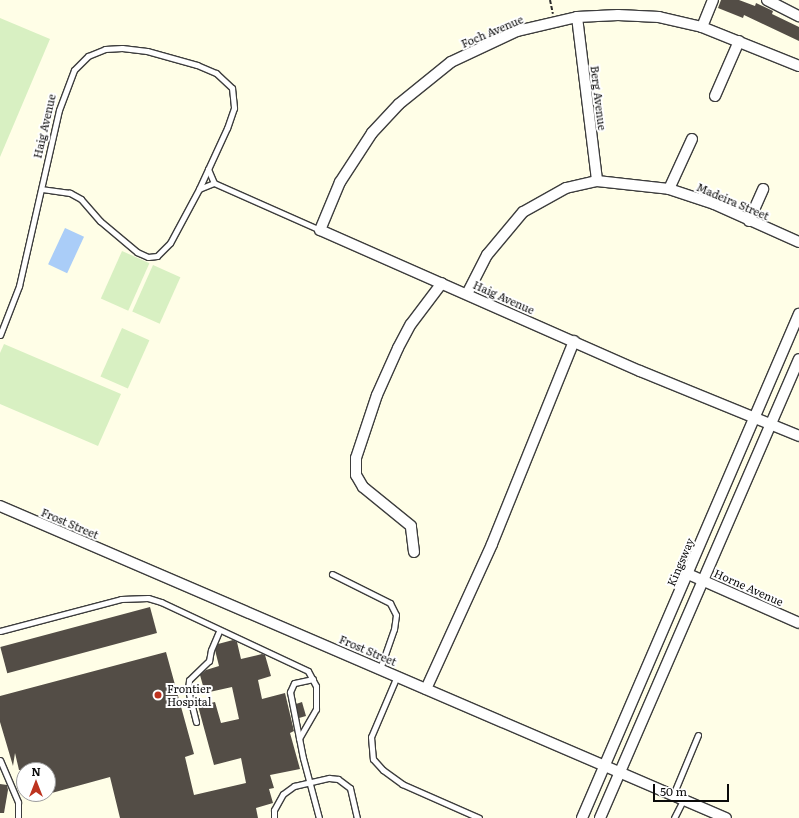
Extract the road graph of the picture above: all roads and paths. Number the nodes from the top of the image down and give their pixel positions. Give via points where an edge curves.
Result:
1 (550, 0) edge
2 (713, 0) edge
3 (767, 0) edge
4 (799, 16) edge
5 (577, 17) junction
6 (555, 21) junction
7 (702, 27) junction
8 (738, 41) junction
9 (799, 66) edge
10 (715, 96) dead end
11 (692, 139) dead end
12 (208, 169) junction
13 (597, 181) junction
14 (214, 183) junction
15 (42, 189) junction
16 (199, 189) junction
17 (763, 189) dead end
18 (669, 190) junction
19 (749, 221) junction
20 (320, 230) junction
21 (799, 242) edge
22 (442, 283) junction
23 (467, 294) junction
24 (799, 314) edge
25 (0, 334) edge
26 (574, 342) junction
27 (799, 359) edge
28 (755, 417) junction
29 (771, 424) junction
30 (799, 436) edge
31 (0, 506) edge
32 (414, 552) dead end
33 (332, 574) dead end
34 (688, 574) junction
35 (702, 580) junction
36 (799, 623) edge
37 (0, 631) edge
38 (219, 631) junction
39 (380, 669) junction
40 (397, 676) junction
41 (313, 679) junction
42 (426, 689) junction
43 (196, 722) dead end
44 (698, 736) dead end
45 (299, 738) junction
46 (0, 760) edge
47 (604, 766) junction
48 (620, 772) junction
49 (308, 781) junction
50 (678, 797) junction
51 (18, 818) edge
52 (274, 818) edge
53 (319, 818) edge
54 (357, 818) edge
55 (479, 818) edge
56 (582, 818) edge
57 (600, 818) edge
58 (674, 818) edge
59 (726, 818) edge

1 - 6 path
2 - 7 street
3 - 4 street
5 - 6 street, Foch Avenue
5 - 7 street, Foch Avenue via 640,15
5 - 13 street, Berg Avenue
6 - 20 street, Foch Avenue via 517,31 451,62 399,104 372,133 344,176
7 - 8 street, Foch Avenue
8 - 9 street, Foch Avenue
8 - 10 street
11 - 18 street
12 - 14 lane
12 - 15 lane, Haig Avenue via 234,108 232,88 226,80 197,65 146,51 105,49 88,56 74,70 65,89
12 - 16 lane, Haig Avenue
13 - 18 street, Madeira Street
13 - 23 street, Madeira Street via 566,188 524,212 487,255
14 - 16 lane
14 - 20 lane, Haig Avenue
15 - 16 lane, Haig Avenue via 70,193 81,199 100,221 137,252 154,258 170,243
15 - 25 lane, Haig Avenue via 19,286
17 - 19 street
18 - 19 street, Madeira Street via 714,204
19 - 21 street, Madeira Street
20 - 22 street, Haig Avenue
22 - 23 street, Haig Avenue
22 - 32 street via 411,324 398,348 377,396 356,458 356,475 363,487 410,526
23 - 26 street, Haig Avenue
24 - 28 street, Kingsway
26 - 28 street, Haig Avenue
26 - 42 street via 492,544
27 - 29 street
28 - 29 street, Haig Avenue
28 - 34 street, Kingsway
29 - 30 street, Haig Avenue
29 - 35 street
31 - 39 street, Frost Street
33 - 39 lane via 390,603 396,615 394,629
34 - 35 street, Horne Avenue
34 - 47 street, Kingsway
35 - 36 street, Horne Avenue
35 - 48 street
37 - 38 lane via 135,597 161,602
38 - 41 lane via 300,666
38 - 43 lane via 209,661 189,680 188,690
39 - 40 street, Frost Street
40 - 42 street, Frost Street
40 - 55 lane via 371,737 373,759 402,784
41 - 45 lane via 317,694 316,708
41 - 45 lane via 300,680 292,687 291,702
42 - 47 street, Frost Street
44 - 50 lane
45 - 49 lane
46 - 51 lane via 18,802
47 - 48 street, Frost Street
47 - 56 street, Kingsway
48 - 50 street, Frost Street
48 - 57 street
49 - 52 lane via 294,786 283,794 274,810
49 - 53 lane
49 - 54 lane via 329,778 343,782 350,788 355,799
50 - 58 lane
50 - 59 street, Frost Street

